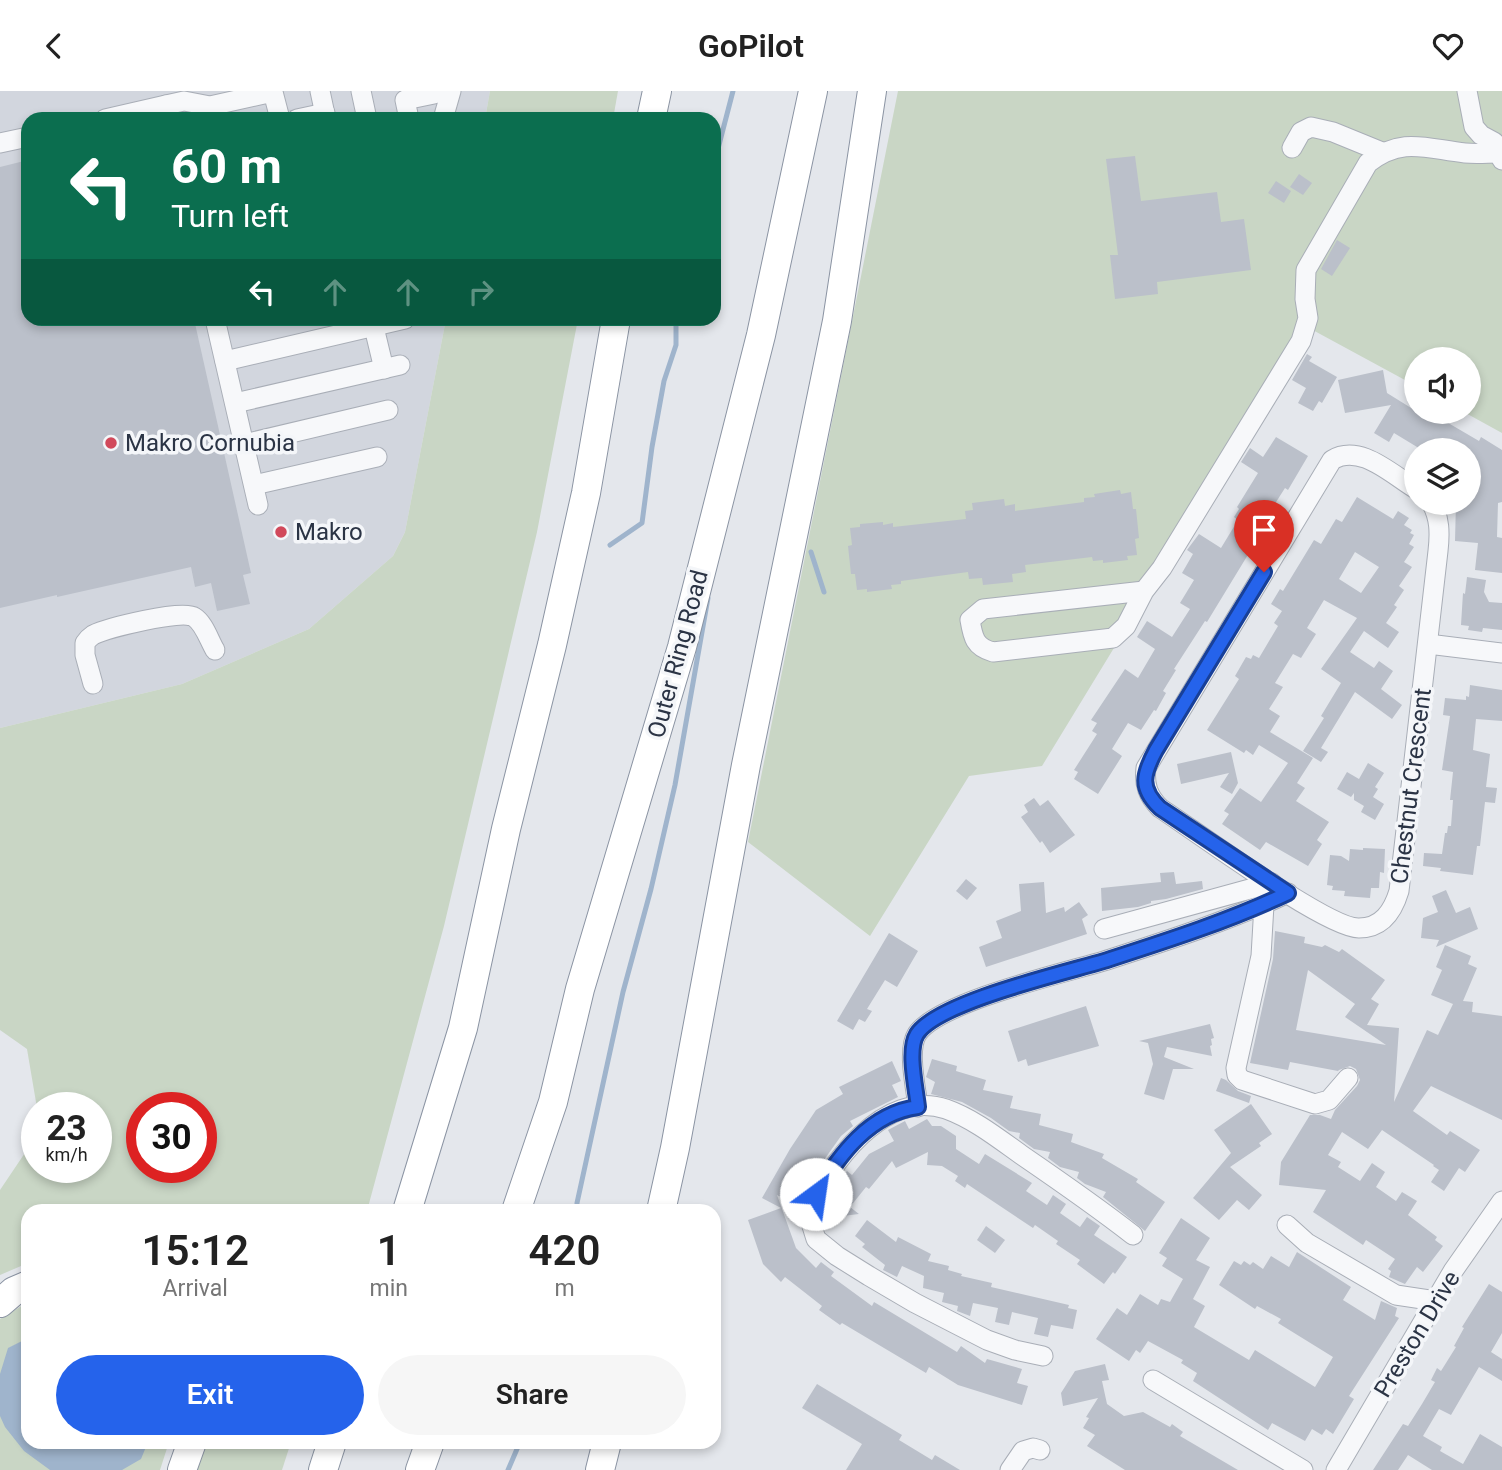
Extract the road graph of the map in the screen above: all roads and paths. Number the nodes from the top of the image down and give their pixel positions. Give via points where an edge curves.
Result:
1 (320, 91) edge
2 (361, 91) edge
3 (435, 91) edge
4 (451, 91) edge
5 (657, 91) edge
6 (813, 91) edge
7 (872, 91) edge
8 (1467, 91) edge
9 (406, 103) edge
10 (168, 112) edge
11 (278, 112) edge
12 (324, 112) edge
13 (366, 112) edge
14 (445, 112) edge
15 (652, 112) edge
16 (21, 138) edge
17 (0, 143) edge
18 (1292, 148) dead end
19 (1499, 149) edge
20 (1382, 152) junction
21 (218, 326) edge
22 (361, 326) edge
23 (374, 326) edge
24 (615, 326) edge
25 (225, 361) junction
26 (235, 403) junction
27 (388, 411) dead end
28 (244, 444) junction
29 (377, 457) dead end
30 (1404, 482) edge
31 (1437, 515) edge
32 (1144, 591) junction
33 (1428, 645) junction
34 (215, 650) dead end
35 (1502, 653) edge
36 (93, 684) dead end
37 (1280, 888) junction
38 (1264, 905) junction
39 (1104, 929) dead end
40 (1348, 1078) dead end
41 (918, 1107) junction
42 (1502, 1201) edge
43 (410, 1204) edge
44 (518, 1204) edge
45 (663, 1204) edge
46 (1287, 1225) dead end
47 (1133, 1235) dead end
48 (21, 1288) edge
49 (1436, 1301) junction
50 (0, 1303) edge
51 (1043, 1356) dead end
52 (1153, 1380) dead end
53 (190, 1449) edge
54 (330, 1449) edge
55 (428, 1449) edge
56 (605, 1449) edge
57 (1040, 1450) dead end
58 (182, 1470) edge
59 (323, 1470) edge
60 (420, 1470) edge
61 (600, 1470) edge
62 (1010, 1470) edge
63 (1303, 1470) edge
64 (1336, 1470) edge

1 - 12 street
2 - 13 street
3 - 9 street
4 - 14 street
5 - 15 highway
6 - 44 highway, Outer Ring Road via 761,335 682,647 580,989 553,1102
7 - 45 highway via 838,321
8 - 19 street via 1474,127
10 - 11 street via 184,101 210,106 273,92
16 - 17 street
18 - 20 street via 1301,132 1311,127
19 - 20 street via 1466,153 1424,145
20 - 32 street via 1368,163 1306,270 1308,318 1301,341
21 - 25 street
22 - 25 street
23 - 26 street via 392,367
24 - 43 highway via 580,518 463,1028
25 - 26 street
26 - 28 street
27 - 28 street
28 - 29 street via 256,495
30 - 37 street, Chestnut Crescent via 1359,455 1348,453 1332,460 1146,768 1147,791 1160,808
31 - 33 street, Chestnut Crescent via 1440,530
32 - 32 street via 1126,626 1114,638 993,652 983,649 972,636 970,620 983,609
33 - 35 street
33 - 37 street, Chestnut Crescent via 1399,891 1390,914 1369,927 1345,926
34 - 36 street via 198,620 183,613 107,631 85,643
37 - 38 street
37 - 39 street
38 - 40 street via 1261,956 1237,1075 1315,1104 1329,1100
38 - 41 street via 973,1000 931,1022 918,1033 912,1049
41 - 47 street via 943,1108 972,1121
41 - 51 street via 905,1108 864,1132 832,1167 808,1213 816,1238 837,1256 915,1303 987,1340
42 - 49 street, Preston Drive
46 - 49 street via 1307,1243 1396,1295
48 - 50 highway
49 - 64 street, Preston Drive
52 - 63 street
53 - 58 highway
54 - 59 highway
55 - 60 highway
56 - 61 highway
57 - 62 street via 1023,1451

